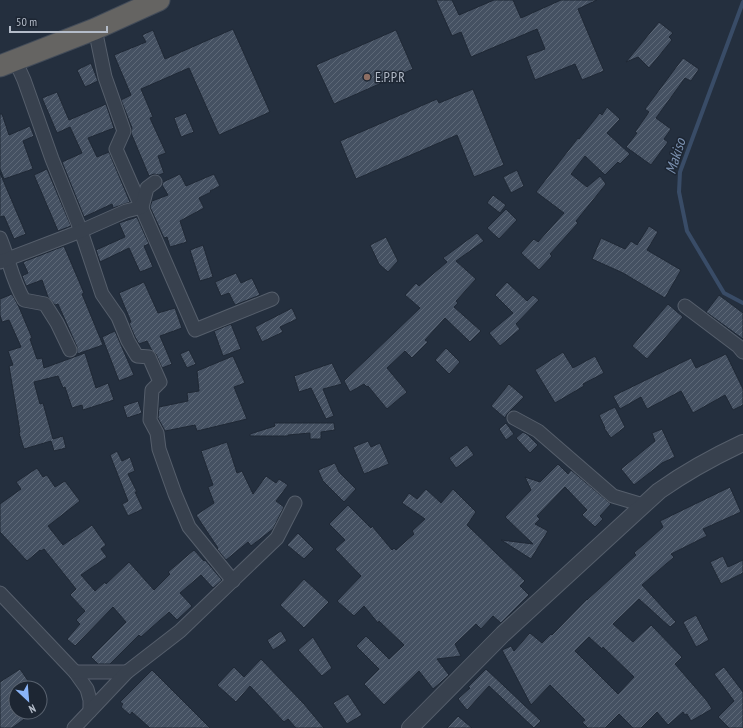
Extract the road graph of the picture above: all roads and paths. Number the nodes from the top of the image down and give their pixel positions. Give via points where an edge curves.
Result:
1 (159, 0) edge
2 (95, 29) junction
3 (7, 63) edge
4 (155, 182) dead end
5 (142, 207) junction
6 (81, 231) junction
7 (0, 238) edge
8 (4, 260) edge
9 (272, 299) dead end
10 (686, 306) dead end
11 (70, 350) dead end
12 (743, 352) edge
13 (514, 418) dead end
14 (743, 442) edge
15 (295, 503) dead end
16 (643, 505) junction
17 (233, 581) junction
18 (0, 593) edge
19 (75, 672) junction
20 (127, 672) junction
21 (90, 711) junction
22 (74, 728) edge
23 (410, 728) edge

1 - 2 highway
2 - 3 highway
2 - 5 street via 105,77 124,131 116,149
3 - 6 street via 24,80
4 - 5 street via 147,188
5 - 6 street via 126,211
5 - 9 street via 195,330
6 - 8 street
6 - 17 street via 102,294 118,317 137,356 149,357 160,382 152,390 150,420 189,527
7 - 8 street
8 - 11 street via 24,300 45,304
10 - 12 street
13 - 16 street via 538,430 613,496
14 - 16 street via 681,475
15 - 17 street via 277,538
16 - 23 street via 503,634
17 - 20 street via 180,631
18 - 19 street
19 - 20 street
19 - 21 street via 87,689
20 - 21 street
21 - 22 street

